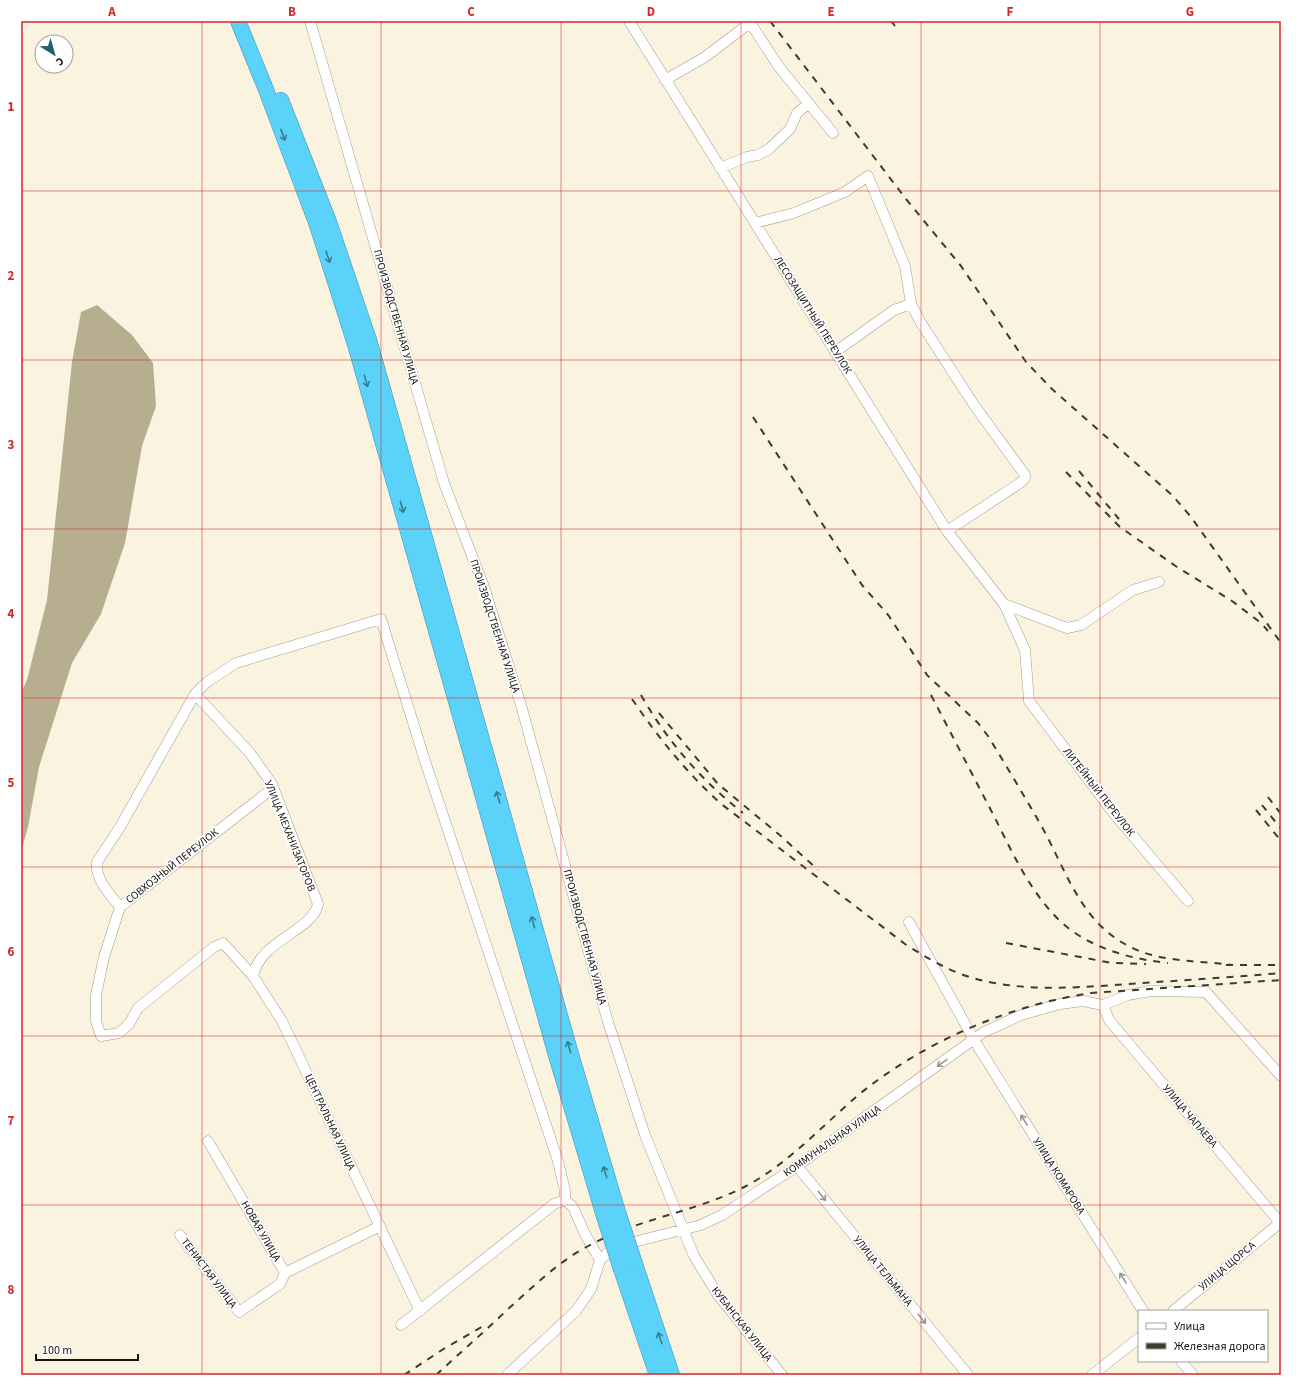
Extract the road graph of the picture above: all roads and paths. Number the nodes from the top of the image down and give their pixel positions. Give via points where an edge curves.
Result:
1 (238, 21) edge
2 (249, 21) edge
3 (310, 21) edge
4 (628, 21) edge
5 (750, 22) edge
6 (665, 80) junction
7 (808, 104) junction
8 (833, 132) dead end
9 (720, 168) junction
10 (755, 223) junction
11 (911, 304) junction
12 (835, 352) junction
13 (947, 530) junction
14 (1158, 582) dead end
15 (1004, 604) junction
16 (1027, 676) joint
17 (195, 694) junction
18 (273, 788) junction
19 (1188, 902) dead end
20 (120, 907) junction
21 (909, 922) dead end
22 (223, 943) joint
23 (253, 976) junction
24 (1103, 1005) junction
25 (974, 1040) junction
26 (1281, 1076) edge
27 (208, 1141) dead end
28 (797, 1166) junction
29 (565, 1200) junction
30 (610, 1211) junction
31 (1281, 1223) edge
32 (380, 1226) junction
33 (684, 1229) junction
34 (180, 1235) dead end
35 (600, 1260) junction
36 (628, 1266) junction
37 (285, 1272) junction
38 (1142, 1310) edge
39 (1174, 1310) edge
40 (420, 1311) junction
41 (401, 1326) dead end
42 (1138, 1339) edge
43 (1182, 1362) edge
44 (507, 1375) edge
45 (657, 1375) edge
46 (672, 1375) edge
47 (782, 1375) edge
48 (968, 1375) edge
49 (1092, 1375) edge
50 (1193, 1375) edge

1 -> 30 highway via 317,225 355,344 554,1047
30 -> 2 highway via 574,1065 369,340 329,222
3 - 33 street, ПРОИЗВОДСТВЕННАЯ УЛИЦА via 444,483 484,586 521,705 622,1066 645,1135
4 - 6 street, ЛЕСОЗАЩИТНЫЙ ПЕРЕУЛОК
5 - 6 street via 705,57
5 - 7 street via 778,67 798,88
6 - 9 street, ЛЕСОЗАЩИТНЫЙ ПЕРЕУЛОК
7 - 8 street
7 - 9 street via 797,113 790,129 769,149
9 - 10 street, ЛЕСОЗАЩИТНЫЙ ПЕРЕУЛОК
10 - 11 street via 794,213 845,192 868,176 905,266
10 - 12 street, ЛЕСОЗАЩИТНЫЙ ПЕРЕУЛОК
11 - 12 street via 894,310
11 - 13 street via 974,405 1025,478
12 - 13 street, ЛЕСОЗАЩИТНЫЙ ПЕРЕУЛОК
13 - 15 street, ЛЕСОЗАЩИТНЫЙ ПЕРЕУЛОК
14 - 15 street via 1134,590 1081,625 1067,628
15 - 16 street, ЛЕСОЗАЩИТНЫЙ ПЕРЕУЛОК via 1025,650
16 - 19 street, ЛИТЕЙНЫЙ ПЕРЕУЛОК via 1029,701 1115,815
17 - 18 street, УЛИЦА МЕХАНИЗАТОРОВ via 250,753
17 - 20 street via 120,827 97,862 99,879
17 - 29 street via 207,682 236,663 381,619 424,758 558,1161 566,1191
18 - 20 street, СОВХОЗНЫЙ ПЕРЕУЛОК
18 - 23 street, УЛИЦА МЕХАНИЗАТОРОВ via 318,904 317,910 309,919 261,956 255,965
20 - 22 street, СОВХОЗНЫЙ ПЕРЕУЛОК via 104,958 96,995 96,1021 101,1036 119,1033 129,1024 138,1008
21 - 25 street, УЛИЦА КОМАРОВА
22 - 23 street, ЦЕНТРАЛЬНАЯ УЛИЦА
23 - 32 street, ЦЕНТРАЛЬНАЯ УЛИЦА via 282,1021
24 - 25 street, КОММУНАЛЬНАЯ УЛИЦА via 1083,1001 1053,1006 1021,1015 984,1032
24 - 26 street via 1128,995 1150,992 1206,992
24 - 31 street, УЛИЦА ЧАПАЕВА via 1109,1020
25 -> 28 street, КОММУНАЛЬНАЯ УЛИЦА
38 -> 25 street, УЛИЦА КОМАРОВА
27 - 37 street, НОВАЯ УЛИЦА
28 - 33 street, КОММУНАЛЬНАЯ УЛИЦА via 722,1215
28 -> 48 street, УЛИЦА ТЕЛЬМАНА
29 - 35 street via 573,1207 584,1234
29 - 40 street via 554,1204
30 - 36 highway, bridge
31 - 39 street, УЛИЦА ЩОРСА
32 - 37 street, НОВАЯ УЛИЦА
32 - 40 street, ЦЕНТРАЛЬНАЯ УЛИЦА
33 - 35 street, КОММУНАЛЬНАЯ УЛИЦА via 610,1251
33 - 47 street, КУБАНСКАЯ УЛИЦА via 694,1256 718,1295
34 - 37 street, ТЕНИСТАЯ УЛИЦА via 239,1312 280,1284
35 - 44 street via 590,1289 576,1312
36 - 45 highway
46 -> 36 highway
40 - 41 street
42 - 49 street
43 - 50 street

